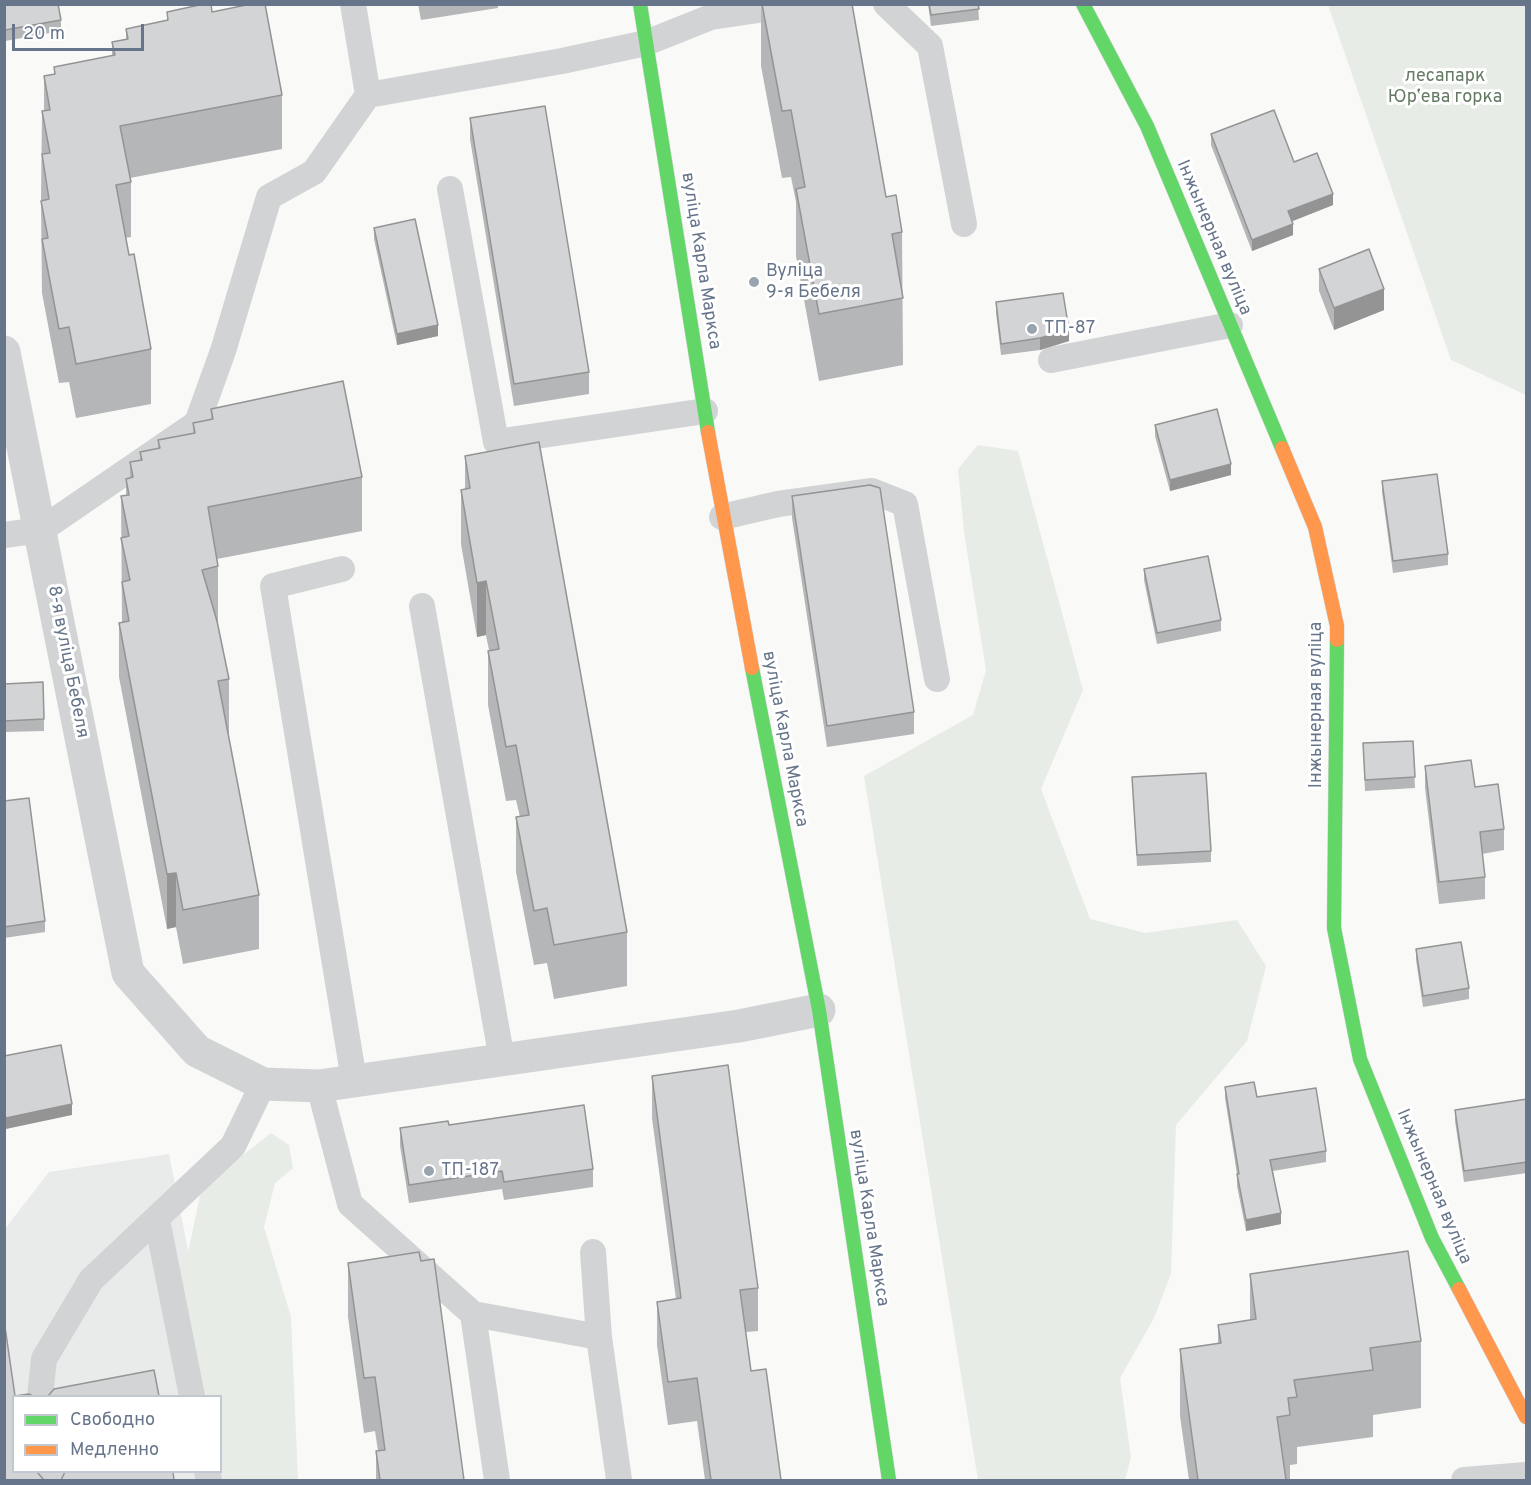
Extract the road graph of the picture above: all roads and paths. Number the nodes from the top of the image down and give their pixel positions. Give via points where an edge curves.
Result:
1 (353, 4) edge
2 (640, 4) edge
3 (799, 4) edge
4 (886, 4) edge
5 (1083, 4) edge
6 (646, 43) junction
7 (368, 95) junction
8 (450, 189) dead end
9 (964, 224) dead end
10 (1230, 325) junction
11 (4, 352) edge
12 (1051, 360) dead end
13 (705, 411) junction
14 (722, 517) junction
15 (41, 530) junction
16 (4, 535) edge
17 (342, 568) dead end
18 (422, 606) dead end
19 (937, 679) dead end
20 (819, 1010) junction
21 (502, 1059) junction
22 (354, 1080) junction
23 (262, 1084) junction
24 (319, 1086) junction
25 (157, 1220) junction
26 (593, 1251) dead end
27 (473, 1314) junction
28 (599, 1337) junction
29 (40, 1395) edge
30 (192, 1395) edge
31 (1527, 1417) edge
32 (1527, 1474) edge
33 (497, 1480) edge
34 (619, 1480) edge
35 (889, 1480) edge
36 (1464, 1480) edge

1 - 7 lane
2 - 6 main road, вуліца Карла Маркса
3 - 6 lane via 711,17
4 - 9 lane via 930,46
5 - 10 main road, Інжынерная вуліца via 1147,126
6 - 7 lane
6 - 13 main road, вуліца Карла Маркса
7 - 15 lane via 314,172 269,197 224,351 197,423
8 - 13 lane via 496,442
10 - 12 lane
10 - 31 main road, Інжынерная вуліца via 1315,526 1337,626 1334,928 1360,1059 1432,1238
11 - 15 street, 8-я вуліца Бебеля
13 - 14 main road, вуліца Карла Маркса
14 - 19 lane via 778,504 872,491 905,504
14 - 20 main road, вуліца Карла Маркса
15 - 16 lane
15 - 23 street, 8-я вуліца Бебеля via 128,973 197,1051
17 - 22 lane via 273,586
18 - 21 lane
20 - 21 street via 740,1026
20 - 35 main road, вуліца Карла Маркса
21 - 22 street
22 - 24 street
23 - 24 street
23 - 25 lane via 233,1146
24 - 27 lane via 350,1204
25 - 29 lane via 92,1280 44,1359
25 - 30 lane
26 - 28 lane
27 - 28 lane
27 - 33 lane
28 - 34 lane
32 - 36 lane

